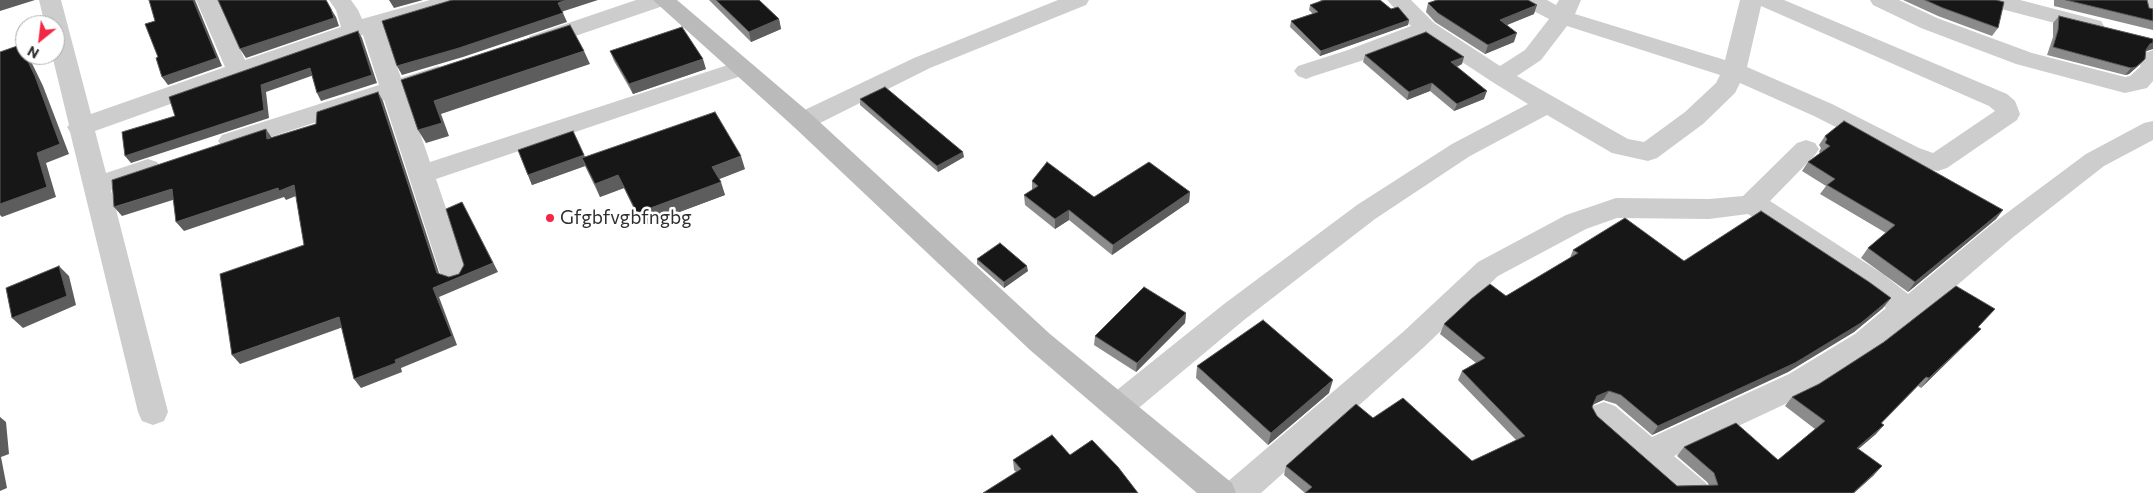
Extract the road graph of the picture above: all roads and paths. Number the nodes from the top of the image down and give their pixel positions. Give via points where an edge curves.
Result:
1 (50, 0) edge
2 (207, 0) edge
3 (340, 0) edge
4 (455, 0) edge
5 (658, 0) edge
6 (664, 0) edge
7 (1078, 0) edge
8 (1398, 0) edge
9 (1530, 0) edge
10 (1750, 0) edge
11 (1765, 0) edge
12 (1881, 0) edge
13 (1994, 0) edge
14 (2150, 0) edge
15 (1566, 9) edge
16 (2153, 10) edge
17 (362, 28) junction
18 (1426, 28) junction
19 (2110, 30) edge
20 (2150, 45) edge
21 (518, 48) edge
22 (464, 67) edge
23 (742, 68) junction
24 (238, 70) junction
25 (1306, 71) dead end
26 (1734, 71) junction
27 (1502, 78) junction
28 (392, 88) junction
29 (1548, 104) junction
30 (802, 121) junction
31 (80, 127) junction
32 (2153, 129) edge
33 (206, 149) edge
34 (1806, 149) dead end
35 (169, 161) edge
36 (421, 174) junction
37 (95, 186) junction
38 (1752, 203) junction
39 (454, 274) edge
40 (1907, 309) junction
41 (1118, 407) junction
42 (153, 412) dead end
43 (1604, 415) dead end
44 (1649, 453) junction
45 (1220, 493) edge
46 (1238, 493) edge
47 (1694, 493) edge

1 - 31 street
2 - 24 street
3 - 17 street
4 - 17 street
5 - 21 street
6 - 23 main road
7 - 30 street via 922,63
8 - 18 street
9 - 15 street
10 - 26 street
11 - 26 street via 1998,100 2008,114 1938,162 1931,162
12 - 20 street via 1929,23 2024,59 2125,85 2138,82 2151,70
13 - 19 street
14 - 16 street
15 - 26 street
15 - 27 street via 1533,55
17 - 24 street
17 - 28 street
18 - 25 street
18 - 27 street
22 - 28 street
23 - 30 main road
23 - 36 street
24 - 31 street
26 - 29 street via 1715,100 1648,152 1621,147
27 - 29 street
28 - 33 street
28 - 36 street
29 - 41 street via 1461,150 1366,212 1234,312
30 - 41 main road via 1040,342
31 - 37 street
32 - 40 street via 2095,160
34 - 38 street
35 - 37 street
36 - 39 street
37 - 42 street
38 - 40 street via 1872,282
38 - 46 street via 1709,209 1616,208 1576,222 1496,265
40 - 44 street via 1865,342 1800,382
41 - 45 main road
43 - 44 street
44 - 47 street

